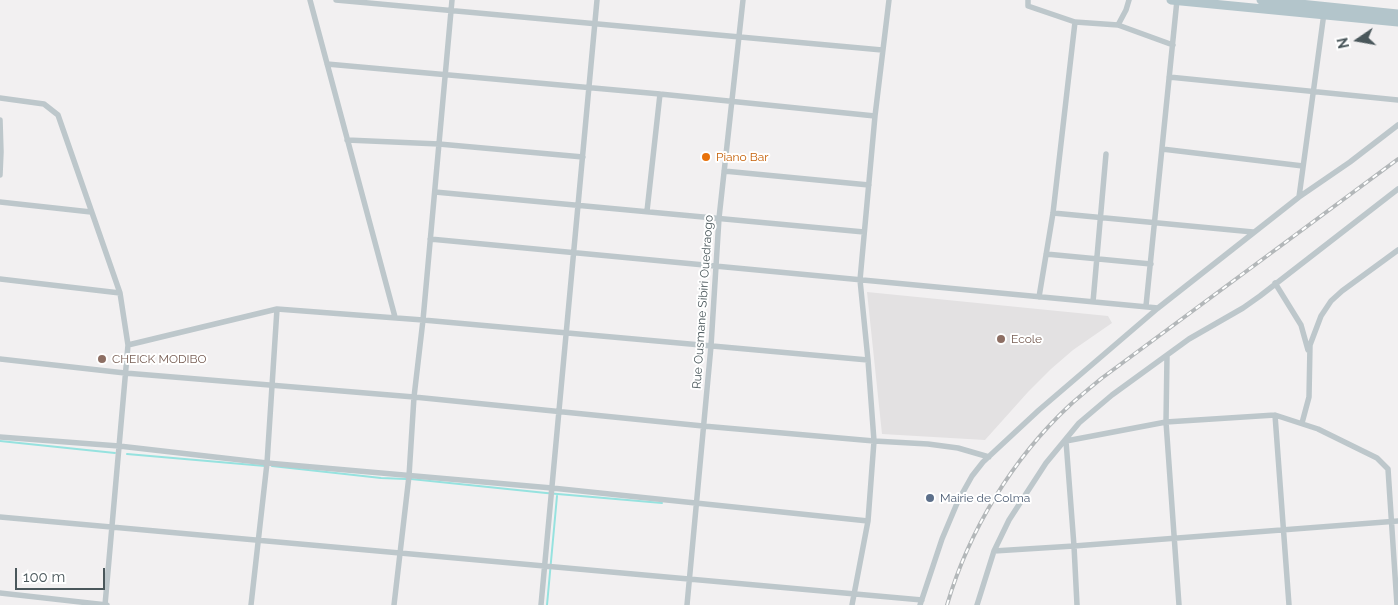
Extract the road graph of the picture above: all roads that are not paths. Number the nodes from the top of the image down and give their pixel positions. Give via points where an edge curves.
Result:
1 (310, 0) edge
2 (336, 0) edge
3 (452, 0) edge
4 (597, 0) edge
5 (743, 0) edge
6 (889, 0) edge
7 (1028, 0) edge
8 (1129, 0) edge
9 (1171, 0) edge
10 (1177, 0) edge
11 (1261, 0) edge
12 (451, 11) junction
13 (1324, 11) junction
14 (1398, 14) edge
15 (1075, 22) junction
16 (1398, 22) edge
17 (595, 24) junction
18 (1118, 25) junction
19 (739, 38) junction
20 (1173, 45) junction
21 (882, 50) junction
22 (327, 64) junction
23 (445, 75) junction
24 (1169, 77) junction
25 (589, 89) junction
26 (1314, 90) junction
27 (660, 94) junction
28 (0, 98) edge
29 (1398, 100) edge
30 (732, 102) junction
31 (875, 116) junction
32 (0, 120) edge
33 (1398, 125) edge
34 (347, 140) junction
35 (439, 144) junction
36 (1162, 149) junction
37 (1, 152) edge
38 (1106, 154) dead end
39 (583, 157) junction
40 (1303, 166) junction
41 (724, 171) junction
42 (0, 176) edge
43 (869, 185) junction
44 (1398, 189) edge
45 (434, 192) junction
46 (1299, 198) junction
47 (0, 202) edge
48 (578, 206) junction
49 (647, 211) junction
50 (91, 212) junction
51 (1053, 213) junction
52 (719, 218) junction
53 (1101, 218) junction
54 (1155, 223) junction
55 (864, 232) junction
56 (1253, 232) junction
57 (430, 239) junction
58 (1398, 250) edge
59 (574, 254) junction
60 (1046, 254) junction
61 (1097, 259) junction
62 (1150, 264) junction
63 (716, 266) junction
64 (0, 279) edge
65 (860, 280) junction
66 (1275, 283) junction
67 (120, 293) junction
68 (1039, 297) junction
69 (1093, 302) junction
70 (1146, 306) junction
71 (1158, 308) junction
72 (278, 309) junction
73 (395, 317) junction
74 (423, 320) junction
75 (567, 332) junction
76 (128, 345) junction
77 (710, 346) junction
78 (1309, 352) junction
79 (1167, 356) junction
80 (0, 359) edge
81 (868, 360) junction
82 (125, 373) junction
83 (273, 385) junction
84 (414, 397) junction
85 (559, 412) junction
86 (1276, 415) junction
87 (1166, 422) junction
88 (1302, 423) junction
89 (703, 426) junction
90 (0, 436) edge
91 (1066, 440) junction
92 (874, 442) junction
93 (119, 446) junction
94 (989, 457) junction
95 (266, 463) junction
96 (409, 476) junction
97 (552, 488) junction
98 (696, 503) junction
99 (0, 517) edge
100 (868, 521) junction
101 (1395, 521) edge
102 (112, 527) junction
103 (1283, 530) junction
104 (1174, 538) junction
105 (258, 540) junction
106 (1074, 546) junction
107 (994, 551) junction
108 (400, 553) junction
109 (545, 566) junction
110 (689, 579) junction
111 (0, 594) edge
112 (853, 594) junction
113 (921, 602) edge
114 (106, 605) edge
115 (251, 605) edge
116 (394, 605) edge
117 (541, 605) edge
118 (686, 605) edge
119 (852, 605) edge
120 (977, 605) edge
121 (1077, 605) edge
122 (1179, 605) edge
123 (1289, 605) edge
124 (1396, 605) edge

1 - 22 street
2 - 12 street
3 - 12 street
4 - 17 street
5 - 19 street, Rue Ousmane Sibiri Ouedraogo
6 - 21 street
7 - 15 street via 1028,6
8 - 18 street
9 - 10 main road
10 - 13 main road
10 - 20 street
11 - 13 main road
12 - 17 street
12 - 23 street
13 - 14 main road
13 - 16 main road
13 - 26 street
15 - 18 street
15 - 51 street
17 - 19 street
17 - 25 street
18 - 20 street
19 - 21 street
19 - 30 street, Rue Ousmane Sibiri Ouedraogo
20 - 24 street
21 - 31 street
22 - 23 street
22 - 34 street
23 - 25 street
23 - 35 street
24 - 26 street
24 - 36 street
25 - 27 street
25 - 39 street
26 - 29 street
26 - 40 street
27 - 30 street
27 - 49 street
28 - 50 street via 44,104 58,115
30 - 31 street
30 - 41 street, Rue Ousmane Sibiri Ouedraogo
31 - 43 street
32 - 37 street
33 - 46 street
34 - 35 street
34 - 73 street
35 - 39 street
35 - 45 street
36 - 40 street
36 - 54 street
37 - 42 street
38 - 53 street
39 - 48 street
40 - 46 street
41 - 43 street
41 - 52 street, Rue Ousmane Sibiri Ouedraogo
43 - 55 street
44 - 66 street
45 - 48 street
45 - 57 street
46 - 56 street
47 - 50 street
48 - 49 street
48 - 59 street
49 - 52 street
50 - 67 street
51 - 53 street
51 - 60 street
52 - 55 street
52 - 63 street, Rue Ousmane Sibiri Ouedraogo
53 - 54 street
53 - 61 street
54 - 56 street
54 - 62 street
55 - 65 street
56 - 71 street
57 - 59 street
57 - 74 street
58 - 78 street via 1331,301 1312,336
59 - 63 street
59 - 75 street
60 - 61 street
60 - 68 street
61 - 62 street
61 - 69 street
62 - 70 street
63 - 65 street
63 - 77 street, Rue Ousmane Sibiri Ouedraogo
64 - 67 street
65 - 68 street
65 - 81 street
66 - 78 street via 1301,325
66 - 79 street via 1243,308 1189,339
67 - 76 street
68 - 69 street
69 - 70 street
70 - 71 street
71 - 94 street
72 - 73 street
72 - 76 street
72 - 83 street
73 - 74 street
74 - 75 street
74 - 84 street
75 - 77 street
75 - 85 street
76 - 82 street
77 - 81 street
77 - 89 street, Rue Ousmane Sibiri Ouedraogo
78 - 88 street via 1309,397
79 - 87 street
79 - 91 street via 1112,395 1079,423
80 - 82 street
81 - 92 street
82 - 83 street
82 - 93 street
83 - 84 street
83 - 95 street
84 - 85 street
84 - 96 street
85 - 89 street
85 - 97 street
86 - 87 street
86 - 88 street
86 - 103 street
87 - 91 street
87 - 104 street
88 - 101 street via 1384,463 1388,469
89 - 92 street
89 - 98 street, Rue Ousmane Sibiri Ouedraogo
90 - 93 street
91 - 106 street
91 - 107 street via 1046,463 1009,520
92 - 94 street via 951,447
92 - 100 street
93 - 95 street
93 - 102 street
94 - 113 street via 972,476 958,501
95 - 96 street
95 - 105 street
96 - 97 street
96 - 108 street
97 - 98 street
97 - 109 street
98 - 100 street
98 - 110 street, Rue Ousmane Sibiri Ouedraogo
99 - 102 street
100 - 112 street
101 - 103 street
101 - 124 street
102 - 105 street
102 - 114 street
103 - 104 street
103 - 123 street
104 - 106 street
104 - 122 street
105 - 108 street
105 - 115 street
106 - 107 street
106 - 121 street
107 - 120 street
108 - 109 street
108 - 116 street
109 - 110 street
109 - 117 street
110 - 112 street
110 - 118 street, Rue Ousmane Sibiri Ouedraogo
111 - 114 street
112 - 113 street
112 - 119 street

